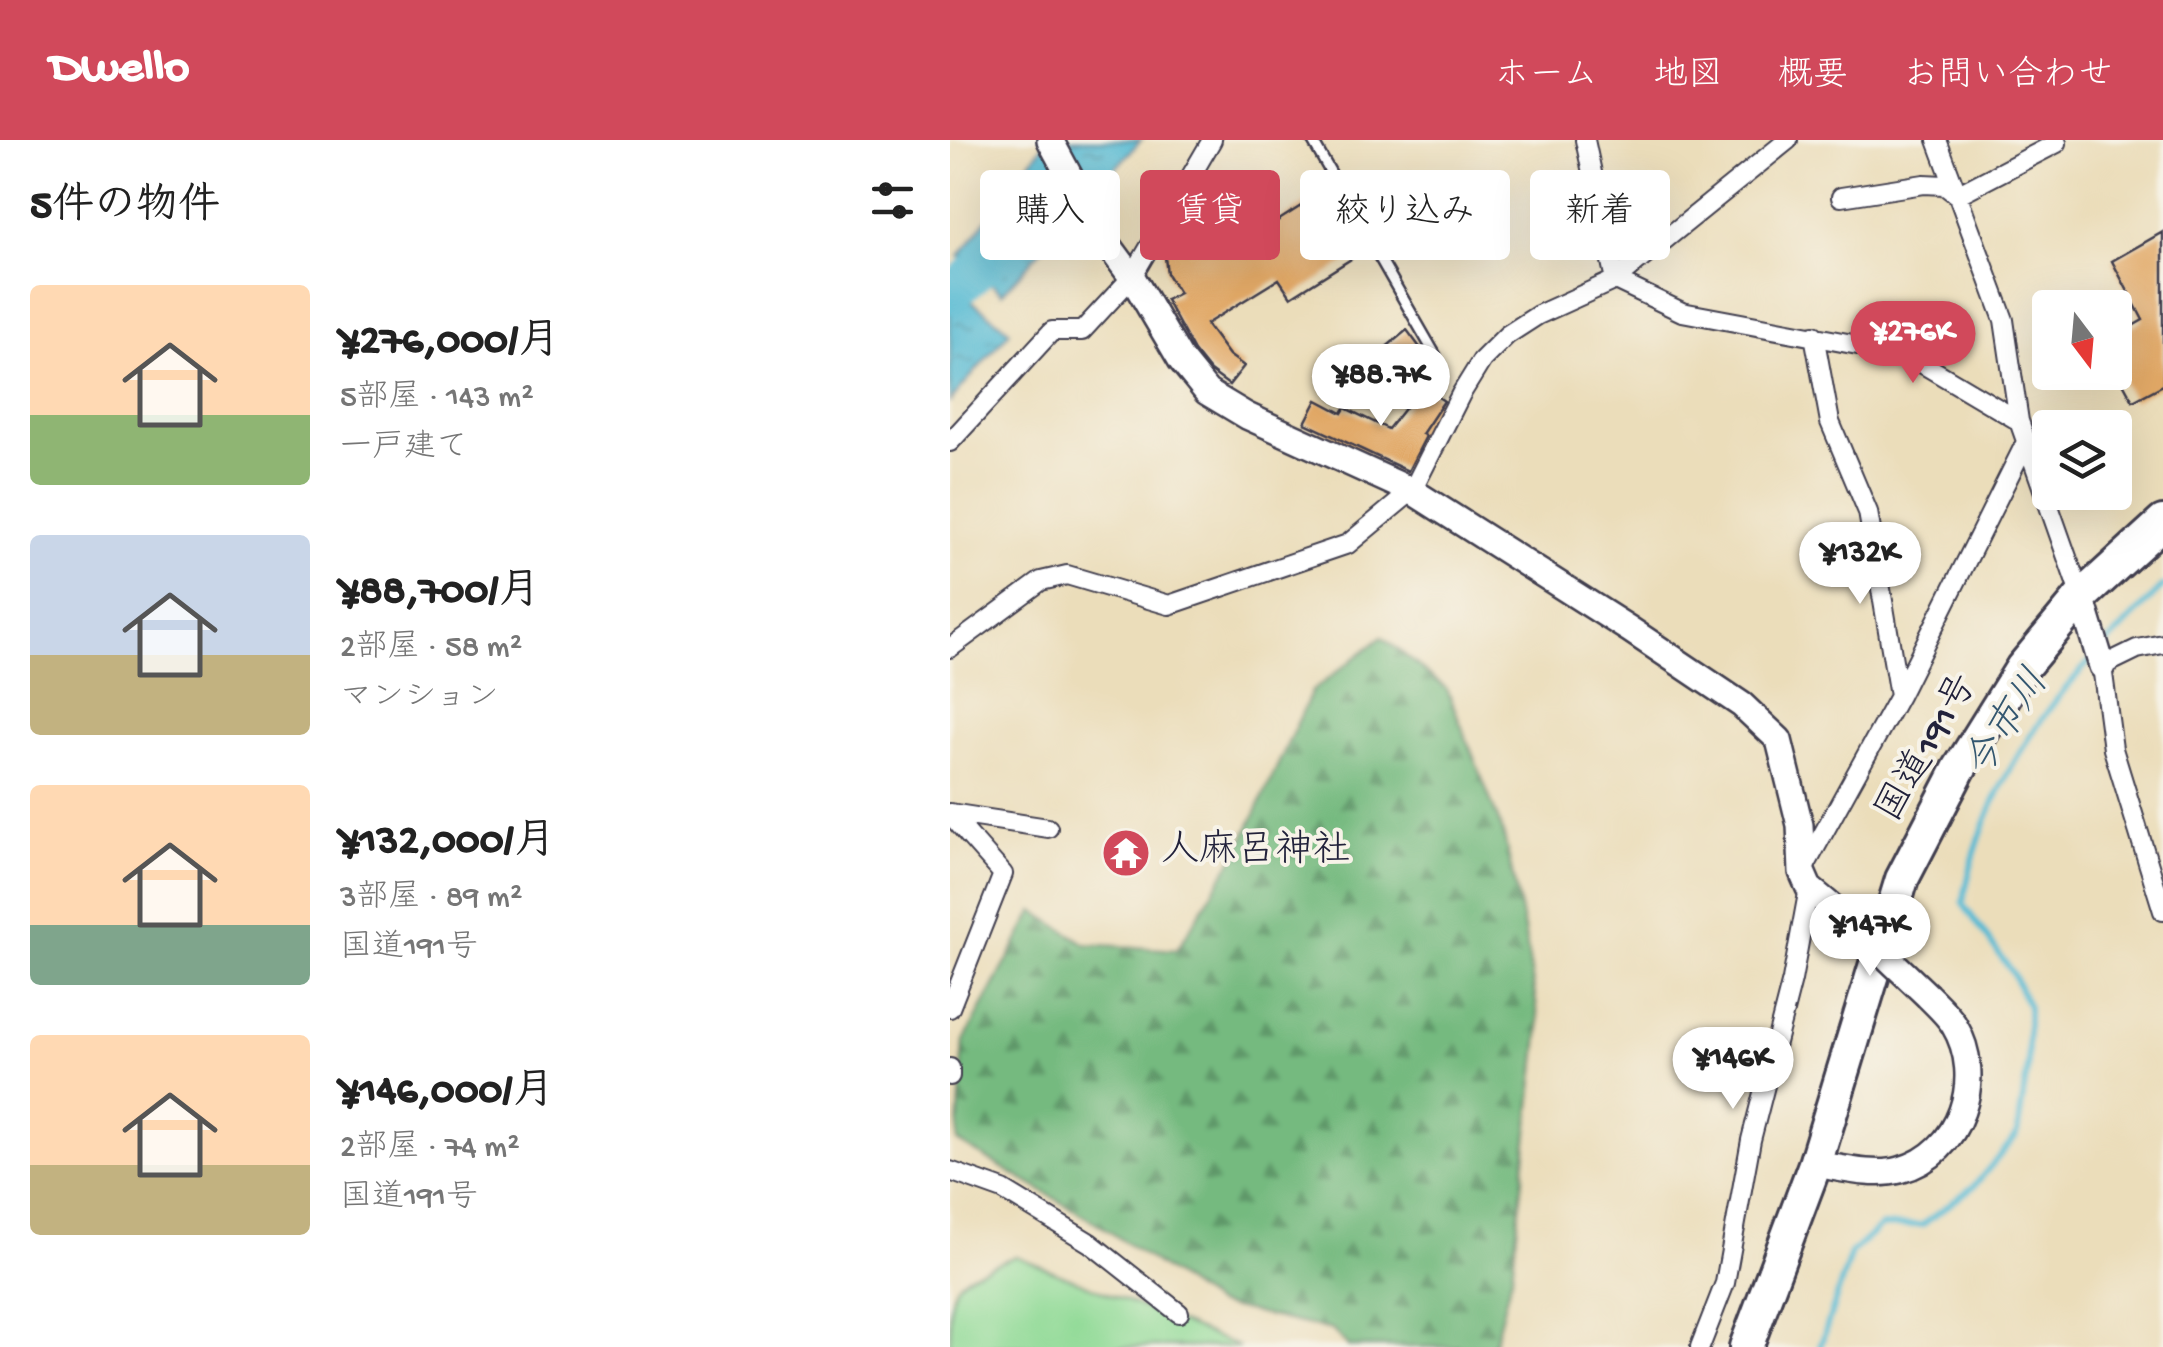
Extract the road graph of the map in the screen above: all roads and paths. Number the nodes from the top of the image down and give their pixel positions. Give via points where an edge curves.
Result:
1 (1050, 140) edge
2 (1212, 140) edge
3 (1312, 140) edge
4 (1586, 140) edge
5 (1788, 140) edge
6 (1937, 140) edge
7 (2054, 140) edge
8 (1957, 195) junction
9 (1841, 198) dead end
10 (1132, 277) junction
11 (1615, 280) junction
12 (1814, 334) junction
13 (1436, 356) dead end
14 (2019, 420) junction
15 (950, 442) edge
16 (2026, 442) junction
17 (1412, 491) junction
18 (2163, 522) edge
19 (2081, 597) junction
20 (2163, 644) edge
21 (950, 648) edge
22 (2102, 666) junction
23 (1899, 696) junction
24 (950, 813) edge
25 (1048, 828) dead end
26 (1805, 880) junction
27 (2163, 911) edge
28 (950, 1008) edge
29 (950, 1068) edge
30 (950, 1076) edge
31 (1815, 1164) junction
32 (950, 1171) edge
33 (1180, 1314) dead end
34 (1700, 1347) edge
35 (1746, 1347) edge

1 - 10 street via 1101,235
2 - 10 street
3 - 13 lane
4 - 11 street
5 - 11 street
6 - 8 street
7 - 8 street
8 - 9 street via 1944,185 1924,184
8 - 14 street via 2004,320
10 - 15 street via 1082,331 1052,330
10 - 17 street via 1207,392
11 - 12 street via 1682,312
11 - 17 street via 1506,335 1461,394
12 - 14 street via 1906,354
12 - 23 street via 1830,422 1868,512
14 - 16 street
16 - 19 street
16 - 23 street
17 - 21 street via 1348,544 1169,606 1067,575 1042,581
17 - 26 street via 1726,694 1779,740 1800,825
18 - 19 highway, 国道191号
19 - 22 street
19 - 31 highway, 国道191号 via 2022,668 1902,879
20 - 22 street
22 - 27 street via 2113,749
23 - 26 street
24 - 25 street
24 - 28 street via 1002,874
26 - 31 street, bridge via 1955,1026 1967,1061 1966,1100 1955,1132 1932,1157 1898,1171
26 - 34 street via 1792,980 1750,1140 1725,1283
29 - 30 street
31 - 35 highway, 国道191号
32 - 33 street via 1002,1190 1090,1243

